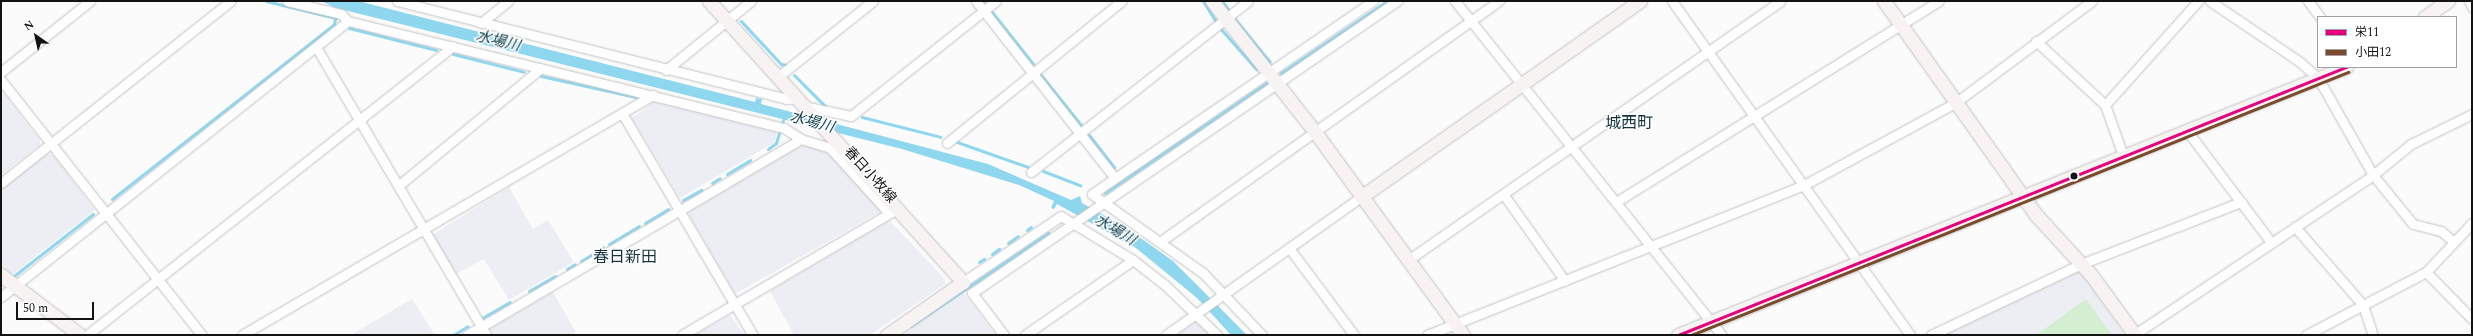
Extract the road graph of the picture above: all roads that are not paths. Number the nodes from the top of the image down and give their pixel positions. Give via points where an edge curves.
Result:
1 (90, 1) edge
2 (231, 1) edge
3 (287, 1) edge
4 (397, 1) edge
5 (508, 1) edge
6 (709, 1) edge
7 (751, 1) edge
8 (873, 1) edge
9 (976, 1) edge
10 (996, 1) edge
11 (1122, 1) edge
12 (1212, 1) edge
13 (1248, 1) edge
14 (1374, 1) edge
15 (1397, 1) edge
16 (1455, 1) edge
17 (1499, 1) edge
18 (1640, 1) edge
19 (1672, 1) edge
20 (1780, 1) edge
21 (1884, 1) edge
22 (1939, 1) edge
23 (2092, 1) edge
24 (2198, 1) edge
25 (2210, 1) edge
26 (2308, 1) edge
27 (2448, 1) edge
28 (2469, 1) edge
29 (2472, 7) edge
30 (984, 11) junction
31 (2319, 16) edge
32 (2426, 16) edge
33 (1226, 19) junction
34 (727, 20) junction
35 (348, 21) junction
36 (1470, 21) junction
37 (481, 23) junction
38 (1901, 26) junction
39 (2036, 41) junction
40 (453, 46) junction
41 (316, 47) junction
42 (1707, 51) junction
43 (541, 68) junction
44 (2343, 68) edge
45 (666, 70) junction
46 (1, 72) edge
47 (1032, 72) junction
48 (1268, 72) junction
49 (779, 76) junction
50 (2318, 78) junction
51 (1, 80) edge
52 (1278, 82) junction
53 (1522, 84) junction
54 (653, 95) junction
55 (804, 103) junction
56 (1955, 104) junction
57 (2105, 105) junction
58 (622, 113) junction
59 (2472, 114) edge
60 (1754, 118) junction
61 (359, 120) junction
62 (1315, 132) junction
63 (2188, 132) junction
64 (1080, 133) junction
65 (801, 139) junction
66 (946, 143) dead end
67 (51, 144) junction
68 (1571, 148) junction
69 (2124, 158) junction
70 (1031, 172) dead end
71 (2373, 175) junction
72 (1115, 178) junction
73 (1, 183) edge
74 (1804, 185) junction
75 (398, 186) junction
76 (1504, 195) junction
77 (1361, 197) junction
78 (2025, 198) junction
79 (1616, 202) junction
80 (2241, 202) junction
81 (1100, 204) junction
82 (679, 210) junction
83 (894, 210) junction
84 (106, 214) junction
85 (1076, 221) junction
86 (2472, 223) edge
87 (2295, 227) junction
88 (423, 229) junction
89 (1161, 241) junction
90 (2271, 242) junction
91 (2454, 242) junction
92 (1651, 247) junction
93 (1289, 248) junction
94 (1132, 260) junction
95 (1408, 260) junction
96 (1860, 264) junction
97 (2081, 264) junction
98 (2426, 272) junction
99 (1, 275) edge
100 (158, 279) junction
101 (1565, 281) junction
102 (963, 282) junction
103 (15, 286) junction
104 (1223, 295) junction
105 (1, 297) edge
106 (734, 304) junction
107 (2363, 305) junction
108 (1197, 313) junction
109 (2472, 319) edge
110 (1711, 322) junction
111 (1455, 324) junction
112 (483, 331) edge
113 (80, 335) edge
114 (87, 335) edge
115 (202, 335) edge
116 (242, 335) edge
117 (467, 335) edge
118 (682, 335) edge
119 (753, 335) edge
120 (888, 335) edge
121 (1004, 335) edge
122 (1025, 335) edge
123 (1166, 335) edge
124 (1217, 335) edge
125 (1262, 335) edge
126 (1354, 335) edge
127 (1428, 335) edge
128 (1463, 335) edge
129 (1678, 335) edge
130 (1722, 335) edge
131 (1910, 335) edge
132 (1931, 335) edge
133 (2135, 335) edge
134 (2306, 335) edge
135 (2373, 335) edge

1 - 46 street
2 - 67 street
3 - 35 street via 341,14
4 - 37 street
5 - 37 street
6 - 34 street, 春日小牧線
7 - 34 street
8 - 49 street
9 - 30 street
10 - 30 street
11 - 47 street
12 - 33 street
13 - 33 street
14 - 48 street
15 - 52 street
16 - 36 street
17 - 36 street
18 - 53 street
19 - 42 street
20 - 42 street
21 - 38 street
22 - 38 street
23 - 39 street
24 - 57 street
25 - 50 street via 2300,62
26 - 31 street
27 - 32 street
28 - 29 street
30 - 47 street
30 - 55 street via 851,116
33 - 48 street
33 - 64 street
34 - 45 street
34 - 49 street, 春日小牧線
35 - 40 street
35 - 41 street
36 - 53 street
36 - 62 street
37 - 45 street
38 - 56 street
38 - 60 street
39 - 56 street
39 - 57 street
40 - 43 street
40 - 61 street
41 - 61 street
41 - 84 street
42 - 60 street
42 - 68 street
43 - 54 street
43 - 75 street
44 - 50 street
45 - 55 street
47 - 64 street
47 - 66 street
48 - 52 street
48 - 72 street
49 - 55 street, 春日小牧線
50 - 63 street
50 - 71 street
51 - 67 street
52 - 62 street
52 - 81 street
53 - 68 street
53 - 77 street
54 - 58 street
54 - 65 street via 780,127
55 - 83 street, 春日小牧線 via 842,145
56 - 74 street
56 - 78 street
57 - 69 street
58 - 82 street
58 - 88 street
59 - 71 street via 2411,144
60 - 74 street
60 - 79 street
61 - 75 street
61 - 100 street
62 - 77 street
62 - 89 street
63 - 69 street
63 - 80 street
64 - 70 street
64 - 72 street
65 - 82 street
65 - 83 street via 830,148
67 - 73 street
67 - 84 street
68 - 76 street
68 - 79 street
69 - 78 street
71 - 87 street
71 - 91 street via 2413,224 2441,232
72 - 81 street via 1092,194
74 - 92 street
74 - 96 street
75 - 88 street
76 - 95 street
76 - 101 street
77 - 93 street
77 - 95 street
78 - 96 street
78 - 97 street via 2048,230
79 - 92 street
80 - 90 street
80 - 97 street
81 - 85 street
81 - 89 street
82 - 106 street
82 - 112 street
83 - 102 street, 春日小牧線
83 - 106 street
84 - 100 street
84 - 103 street
85 - 94 street
85 - 102 street via 1061,216
85 - 121 street via 972,293
86 - 91 street
87 - 90 street
87 - 107 street
88 - 112 street
88 - 116 street
89 - 104 street
90 - 133 street
91 - 98 street
92 - 101 street
92 - 110 street
93 - 104 street
93 - 126 street
94 - 108 street
94 - 122 street
95 - 111 street
96 - 110 street
96 - 131 street
97 - 132 street
97 - 133 street
98 - 107 street
98 - 109 street
99 - 103 street
100 - 114 street
100 - 115 street
101 - 111 street
102 - 120 street
103 - 105 street
103 - 113 street
104 - 108 street
104 - 125 street
106 - 118 street
106 - 119 street
107 - 134 street
107 - 135 street
108 - 123 street
108 - 124 street
110 - 129 street
110 - 130 street
111 - 127 street
111 - 128 street
112 - 117 street

